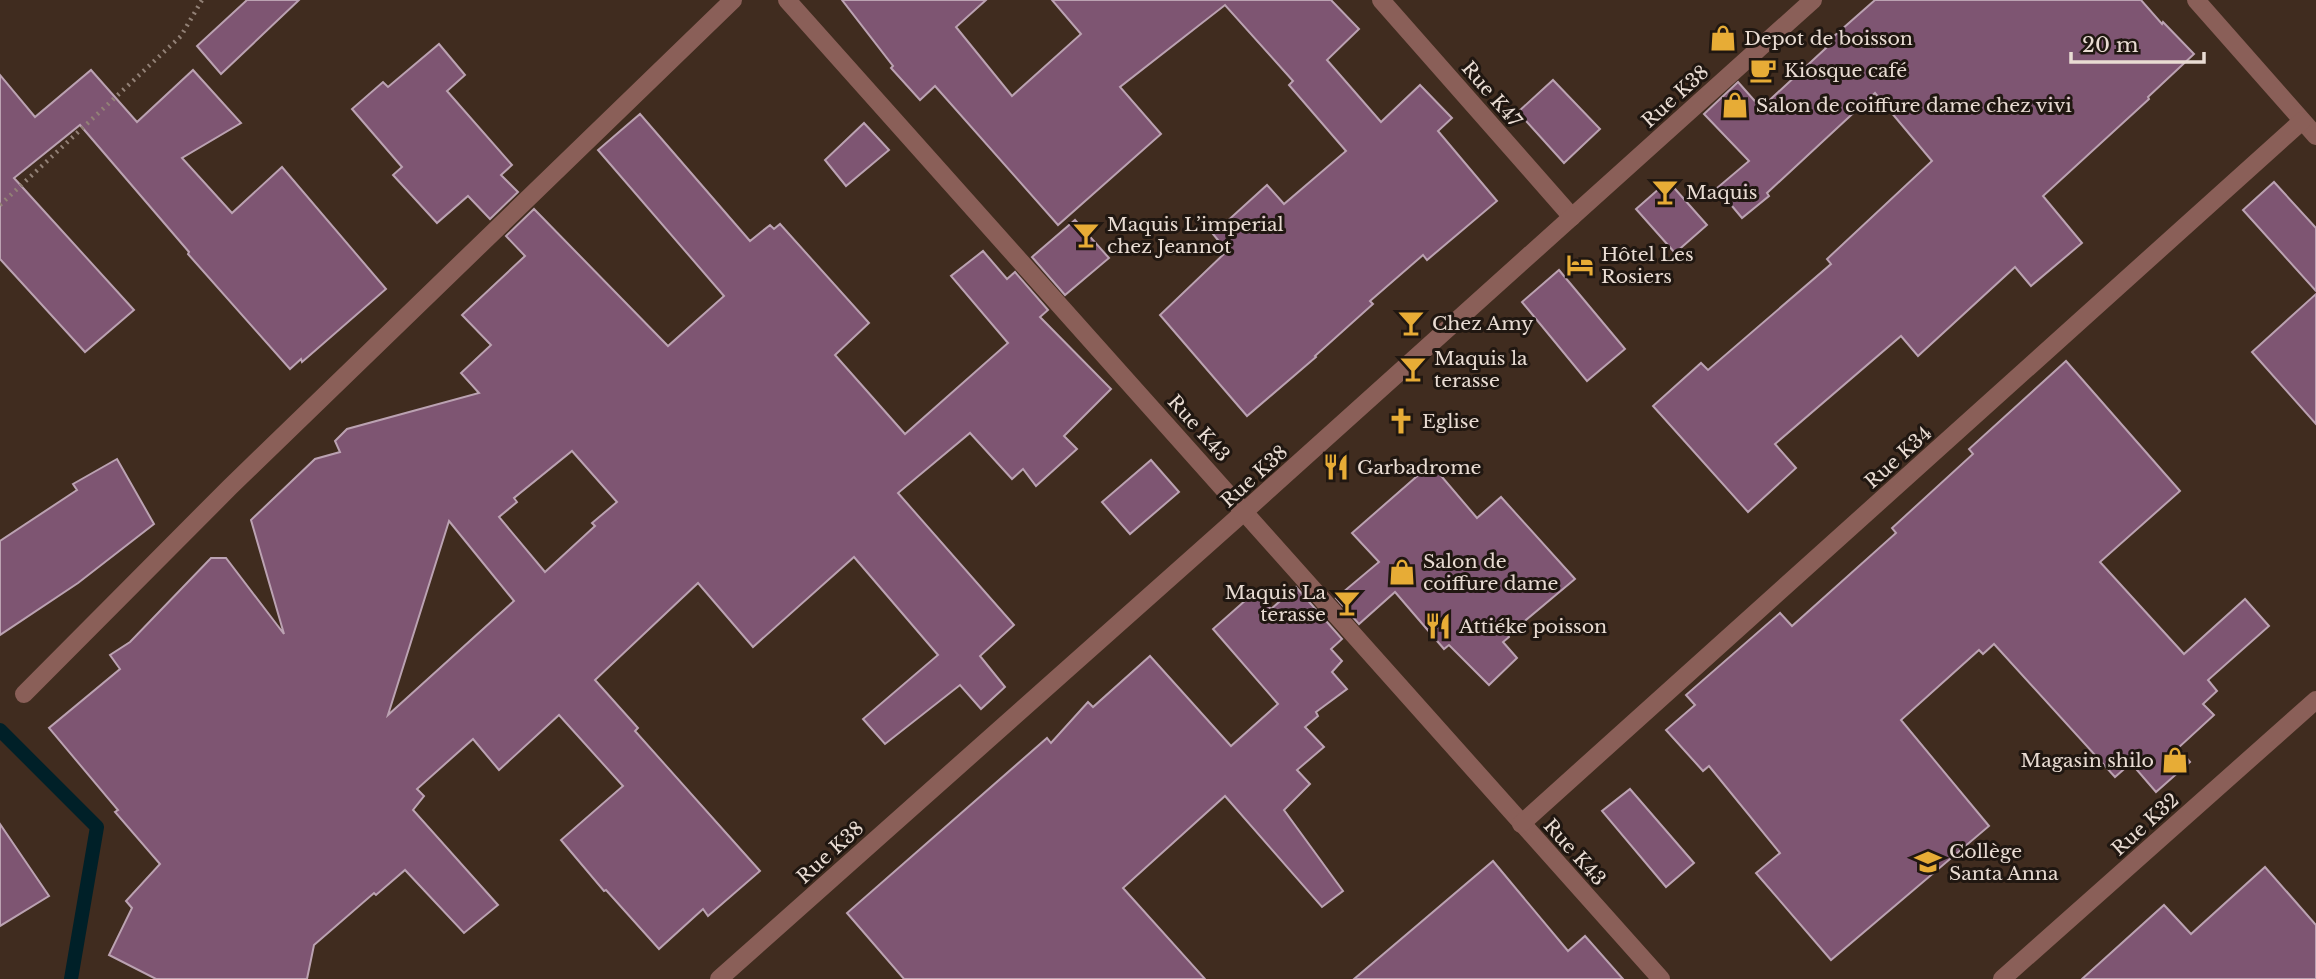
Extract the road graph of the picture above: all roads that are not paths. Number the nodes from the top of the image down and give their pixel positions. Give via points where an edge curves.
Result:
1 (733, 0) edge
2 (787, 0) edge
3 (1381, 0) edge
4 (1814, 0) edge
5 (2196, 0) edge
6 (2302, 121) junction
7 (2316, 136) edge
8 (1572, 217) junction
9 (1245, 511) junction
10 (24, 694) dead end
11 (2316, 700) edge
12 (1521, 824) junction
13 (719, 979) edge
14 (1661, 979) edge
15 (2002, 979) edge

1 - 10 street via 255,462
2 - 9 street, Rue K43
3 - 8 street, Rue K47
4 - 8 street, Rue K38
5 - 6 street
6 - 7 street
6 - 12 street, Rue K34
8 - 9 street, Rue K38
9 - 12 street, Rue K43
9 - 13 street, Rue K38
11 - 15 street, Rue K32
12 - 14 street, Rue K43

